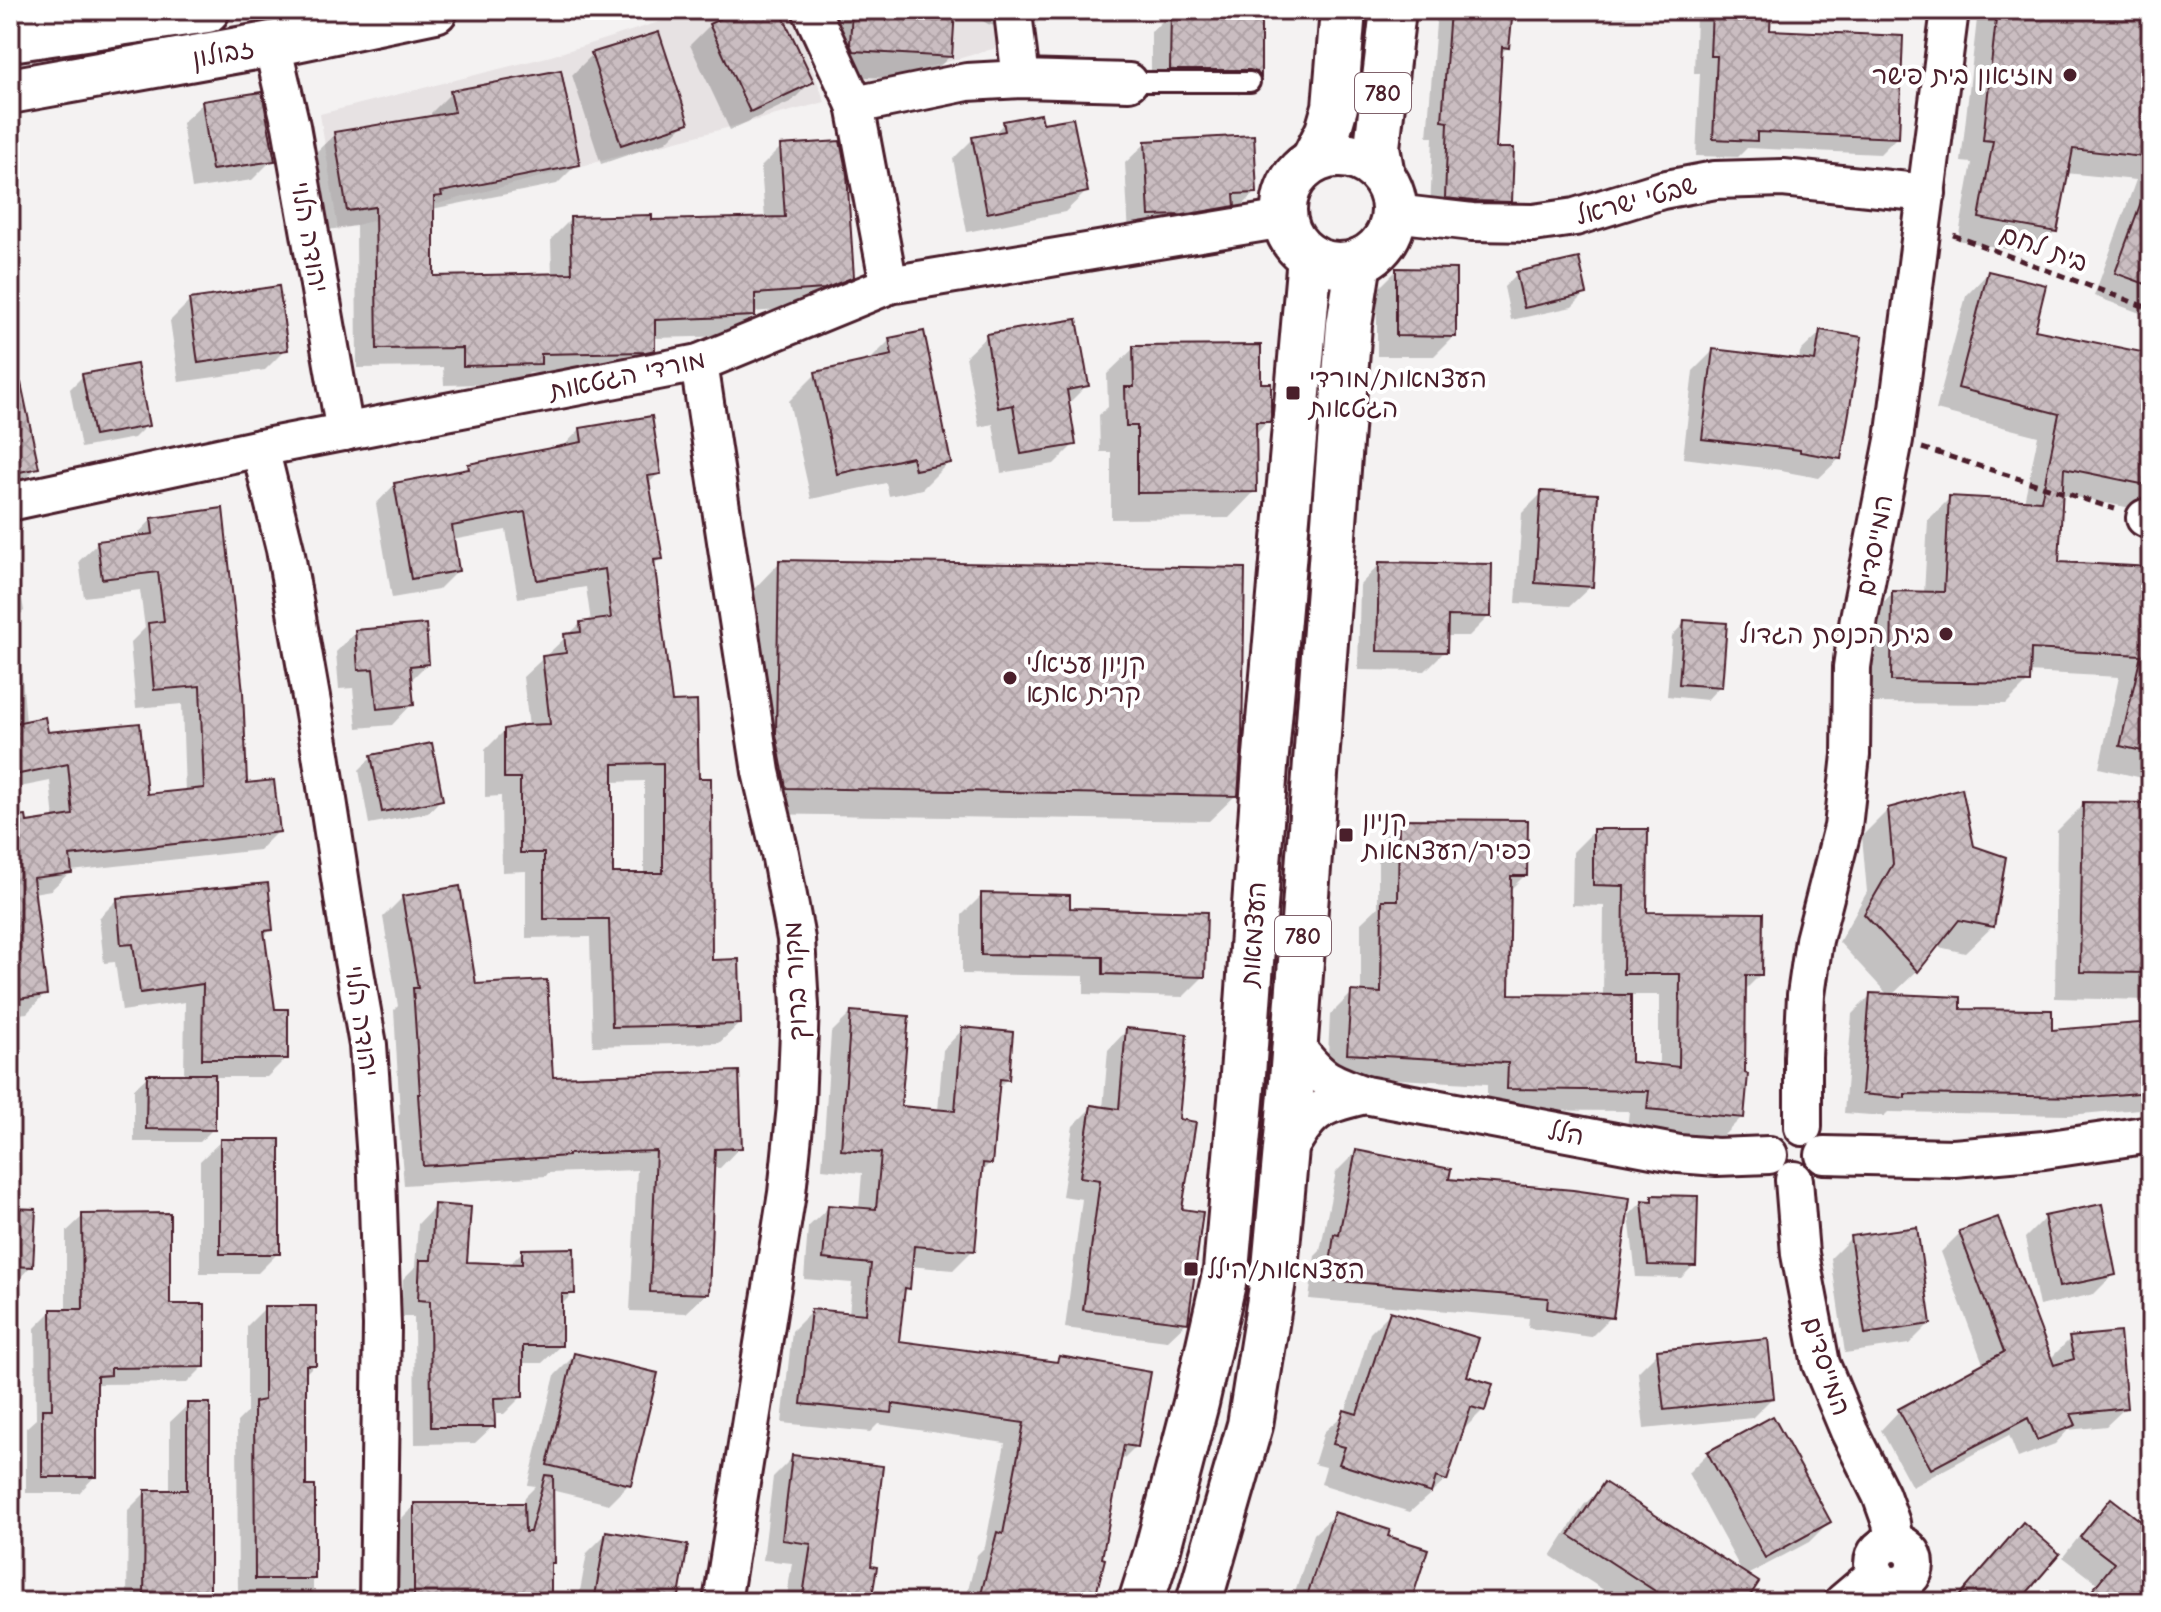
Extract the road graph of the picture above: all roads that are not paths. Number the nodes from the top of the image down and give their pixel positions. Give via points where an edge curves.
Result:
1 (207, 10) edge
2 (435, 10) edge
3 (811, 10) edge
4 (1343, 10) edge
5 (1393, 10) edge
6 (1950, 10) edge
7 (1014, 21) dead end
8 (10, 39) edge
9 (272, 44) junction
10 (1021, 79) junction
11 (1129, 82) joint
12 (1250, 82) dead end
13 (10, 91) edge
14 (855, 105) junction
15 (1313, 161) junction
16 (1388, 194) junction
17 (1924, 208) junction
18 (1284, 219) junction
19 (1310, 257) junction
20 (1359, 261) junction
21 (889, 285) junction
22 (699, 363) junction
23 (345, 432) junction
24 (260, 448) junction
25 (10, 502) edge
26 (1294, 1044) junction
27 (1365, 1095) junction
28 (2151, 1134) edge
29 (1813, 1141) junction
30 (1285, 1156) junction
31 (1781, 1168) junction
32 (1903, 1585) edge
33 (378, 1602) edge
34 (722, 1602) edge
35 (1141, 1602) edge
36 (1199, 1602) edge
37 (1843, 1602) edge

1 - 8 main road, זבולון
2 - 9 main road, זבולון
3 - 14 street
4 - 15 main road, 780 via 1335,107
5 - 16 main road, 780 via 1377,147
6 - 17 street, המייסדים
7 - 10 street
9 - 13 main road, זבולון
9 - 23 street, יהודה הלוי
10 - 11 street
10 - 14 street via 967,82
11 - 12 lane
14 - 21 street
15 - 16 main road via 1328,155 1359,158 1373,166
15 - 18 main road via 1289,185
16 - 17 street, שבטי ישראל via 1472,222 1533,223 1715,180 1783,178
16 - 20 main road via 1391,228 1373,254
17 - 29 street, המייסדים via 1894,440 1852,667 1843,827 1814,940 1806,995 1803,1057
18 - 19 main road via 1288,234
18 - 21 street, מורדי הגטאות
19 - 20 main road via 1326,264
19 - 35 main road, העצמאות / 780 via 1226,1270
20 - 26 main road, העצמאות / 780 via 1349,325
21 - 22 street, מורדי הגטאות
22 - 23 street, מורדי הגטאות
22 - 34 street, מקור ברוך via 761,772 796,939 800,1006 787,1193
23 - 24 street, מורדי הגטאות
24 - 25 street, מורדי הגטאות
24 - 33 street, יהודה הלוי via 285,549 368,1045 382,1326
26 - 27 street, הלל via 1330,1082
26 - 30 main road, העצמאות / 780
27 - 30 street, הלל via 1331,1103 1308,1118
27 - 31 street, הלל
28 - 29 street via 1954,1158
29 - 31 street via 1822,1162 1814,1174 1801,1180
29 - 31 street via 1786,1128 1779,1133 1773,1139
30 - 36 main road, העצמאות / 780 via 1275,1268 1250,1425
31 - 32 street, המייסדים via 1821,1364 1891,1523 1894,1542 1884,1544 1873,1559
32 - 37 street

